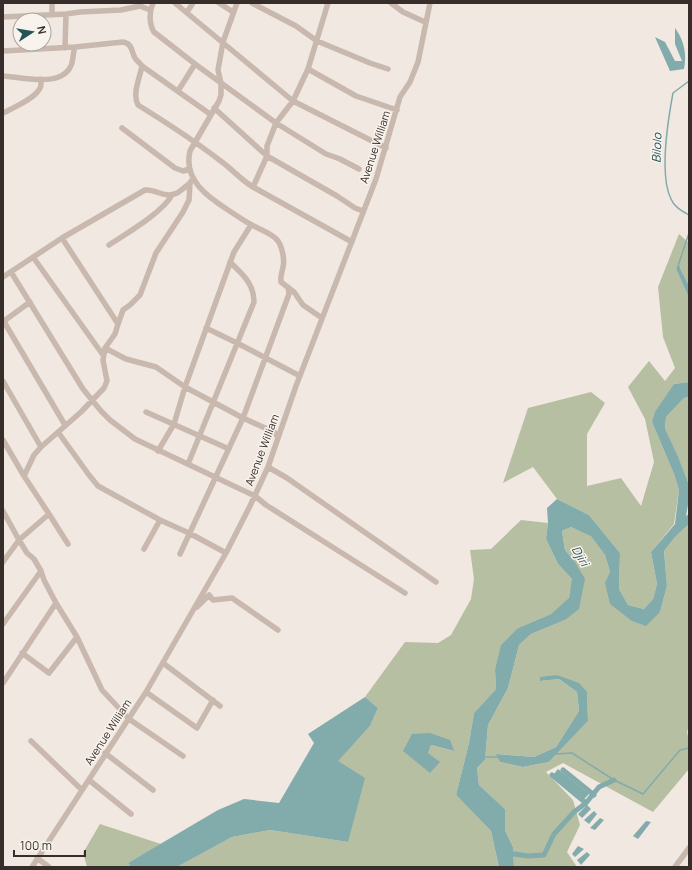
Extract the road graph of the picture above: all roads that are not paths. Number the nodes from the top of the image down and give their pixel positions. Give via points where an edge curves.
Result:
1 (153, 3) edge
2 (175, 3) edge
3 (193, 3) edge
4 (219, 3) edge
5 (237, 3) edge
6 (252, 3) edge
7 (391, 3) edge
8 (430, 3) edge
9 (327, 4) edge
10 (141, 5) edge
11 (129, 6) edge
12 (150, 10) junction
13 (187, 12) junction
14 (233, 12) junction
15 (52, 14) edge
16 (66, 14) junction
17 (425, 22) junction
18 (316, 41) junction
19 (223, 42) junction
20 (66, 48) junction
21 (75, 48) junction
22 (3, 51) edge
23 (195, 64) junction
24 (142, 66) junction
25 (388, 68) dead end
26 (308, 69) junction
27 (3, 76) edge
28 (40, 79) junction
29 (221, 83) junction
30 (178, 91) junction
31 (293, 101) junction
32 (214, 108) junction
33 (397, 110) junction
34 (3, 113) edge
35 (210, 114) junction
36 (276, 123) junction
37 (122, 128) dead end
38 (195, 141) junction
39 (386, 148) junction
40 (267, 156) junction
41 (190, 169) junction
42 (359, 169) dead end
43 (192, 177) junction
44 (190, 183) junction
45 (253, 188) junction
46 (172, 195) junction
47 (364, 211) junction
48 (251, 225) junction
49 (62, 238) junction
50 (352, 242) junction
51 (109, 245) dead end
52 (33, 257) junction
53 (230, 262) junction
54 (11, 272) junction
55 (3, 277) edge
56 (287, 287) junction
57 (30, 302) junction
58 (322, 318) junction
59 (3, 320) edge
60 (118, 324) junction
61 (206, 328) junction
62 (237, 343) junction
63 (104, 352) junction
64 (265, 358) junction
65 (300, 376) junction
66 (3, 381) edge
67 (185, 387) junction
68 (92, 400) junction
69 (213, 402) junction
70 (146, 412) dead end
71 (243, 418) junction
72 (174, 424) junction
73 (65, 425) junction
74 (58, 432) junction
75 (200, 435) junction
76 (278, 437) junction
77 (3, 440) edge
78 (41, 447) junction
79 (229, 449) junction
80 (158, 450) junction
81 (188, 464) junction
82 (268, 467) junction
83 (24, 476) junction
84 (216, 478) junction
85 (254, 496) junction
86 (3, 511) edge
87 (49, 514) junction
88 (160, 520) junction
89 (190, 534) junction
90 (19, 540) junction
91 (68, 544) dead end
92 (144, 549) dead end
93 (226, 553) junction
94 (180, 554) dead end
95 (3, 562) edge
96 (41, 571) junction
97 (436, 582) dead end
98 (405, 593) dead end
99 (56, 603) junction
100 (192, 611) junction
101 (3, 624) edge
102 (278, 630) dead end
103 (77, 637) junction
104 (22, 653) junction
105 (163, 662) junction
106 (3, 683) edge
107 (146, 692) junction
108 (213, 700) junction
109 (220, 706) dead end
110 (129, 719) junction
111 (31, 741) dead end
112 (105, 753) junction
113 (183, 756) dead end
114 (89, 780) junction
115 (82, 790) junction
116 (153, 790) dead end
117 (131, 814) dead end
118 (689, 848) edge
119 (37, 858) junction
120 (32, 867) edge
121 (49, 867) edge
122 (675, 867) edge

1 - 12 street
2 - 13 street
3 - 13 street
4 - 14 street
5 - 14 street
6 - 18 street via 296,26
7 - 17 street via 403,12
8 - 17 street, Avenue William
9 - 18 street
10 - 11 street
10 - 12 street
11 - 16 street
12 - 23 street via 151,27 154,32
13 - 19 street
14 - 19 street
15 - 16 street
16 - 20 street
17 - 33 street, Avenue William via 418,62 400,98
18 - 25 street
18 - 26 street
19 - 29 street via 218,70
19 - 31 street
20 - 21 street
20 - 22 street
21 - 24 street via 128,43 136,60
21 - 28 street via 72,63 64,74 58,78
23 - 29 street
23 - 30 street
24 - 30 street
24 - 38 street via 136,95 138,105
26 - 31 street
26 - 33 street via 356,96
27 - 28 street
28 - 34 street via 41,86 37,92
29 - 32 street via 221,95
29 - 36 street
30 - 35 street
31 - 36 street
31 - 39 street
32 - 35 street
32 - 40 street
33 - 39 street, Avenue William
35 - 38 street
36 - 40 street
36 - 42 street via 326,154
37 - 41 street via 175,168 183,171
38 - 41 street via 188,158
38 - 45 street
39 - 47 street, Avenue William
40 - 45 street
40 - 47 street
41 - 43 street
43 - 44 street
43 - 48 street via 204,193
44 - 46 street
44 - 60 street via 189,200 183,212 156,253 140,295 124,310
45 - 50 street
46 - 49 street via 145,190
46 - 51 street via 162,208
47 - 50 street, Avenue William
48 - 53 street
48 - 56 street via 277,240 284,267 280,280
49 - 52 street
49 - 60 street
50 - 58 street, Avenue William
52 - 54 street
52 - 63 street
53 - 61 street
53 - 62 street via 254,292 254,302
54 - 55 street
54 - 57 street
56 - 58 street via 303,305
56 - 64 street via 289,294
57 - 59 street
57 - 68 street
58 - 65 street, Avenue William
59 - 73 street
60 - 63 street
61 - 62 street
61 - 67 street
62 - 64 street
62 - 69 street
63 - 67 street via 156,367
63 - 68 street via 106,384
64 - 65 street
64 - 71 street
65 - 76 street, Avenue William
66 - 78 street
67 - 69 street
67 - 72 street
68 - 73 street
68 - 80 street via 123,431
69 - 71 street
69 - 75 street
70 - 72 street
71 - 76 street via 274,432
71 - 79 street
72 - 75 street
72 - 80 street
73 - 74 street
74 - 78 street
74 - 88 street via 98,486
75 - 79 street
75 - 81 street
76 - 82 street, Avenue William
77 - 83 street
78 - 83 street
79 - 84 street
80 - 81 street
81 - 84 street
82 - 85 street, Avenue William
82 - 97 street via 288,478
83 - 87 street
84 - 85 street
84 - 89 street
85 - 93 street, Avenue William
85 - 98 street
86 - 90 street
87 - 90 street
87 - 91 street
88 - 89 street
88 - 92 street
89 - 93 street
89 - 94 street
90 - 95 street
90 - 96 street
93 - 100 street, Avenue William
96 - 99 street
96 - 101 street
99 - 103 street
99 - 104 street
100 - 102 street via 209,595 213,600 232,598
100 - 105 street, Avenue William
103 - 104 street via 49,673
103 - 110 street via 102,690
104 - 106 street
105 - 107 street, Avenue William
105 - 108 street
107 - 108 street via 197,728
107 - 110 street, Avenue William
108 - 109 street
110 - 112 street, Avenue William
110 - 113 street
111 - 115 street
112 - 114 street, Avenue William
112 - 116 street
114 - 115 street, Avenue William
114 - 117 street
115 - 119 street, Avenue William
118 - 122 street
119 - 120 street, Avenue William
119 - 121 street

